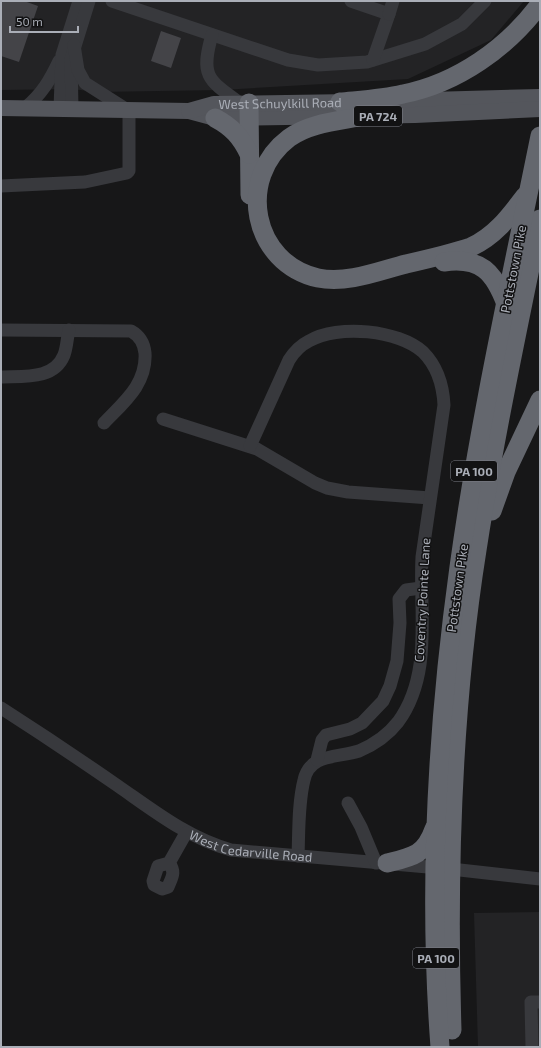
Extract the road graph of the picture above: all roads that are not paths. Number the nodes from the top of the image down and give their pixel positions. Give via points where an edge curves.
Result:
1 (79, 1) edge
2 (89, 1) edge
3 (112, 1) edge
4 (351, 1) edge
5 (393, 1) edge
6 (485, 1) edge
7 (540, 4) edge
8 (389, 14) junction
9 (212, 35) junction
10 (74, 45) junction
11 (62, 55) junction
12 (373, 60) junction
13 (540, 97) edge
14 (340, 102) junction
15 (1, 108) edge
16 (25, 108) junction
17 (66, 108) junction
18 (246, 108) junction
19 (540, 109) edge
20 (129, 110) junction
21 (189, 111) junction
22 (364, 116) junction
23 (215, 118) junction
24 (540, 138) edge
25 (249, 154) junction
26 (1, 186) edge
27 (527, 194) junction
28 (540, 218) edge
29 (506, 304) junction
30 (1, 330) edge
31 (69, 330) junction
32 (1, 377) edge
33 (540, 400) edge
34 (164, 419) dead end
35 (104, 423) dead end
36 (250, 446) junction
37 (430, 498) junction
38 (476, 552) junction
39 (421, 588) junction
40 (1, 708) edge
41 (317, 760) junction
42 (348, 803) dead end
43 (436, 822) junction
44 (186, 833) junction
45 (298, 856) junction
46 (169, 863) dead end
47 (382, 863) junction
48 (443, 869) junction
49 (540, 879) edge
50 (540, 1002) edge
51 (440, 1047) edge
52 (454, 1047) edge
53 (532, 1047) edge

1 - 11 street
2 - 10 street
3 - 9 street
4 - 8 street
5 - 8 street
6 - 12 street via 462,24 425,44
7 - 14 highway via 519,29 498,48 481,61 448,79 402,95
8 - 12 street
9 - 12 street via 288,60 318,66
9 - 18 street via 206,55 208,74 216,85
10 - 17 street
10 - 20 street via 78,70 85,83
11 - 16 street via 49,82 38,97
11 - 17 street
13 - 14 main road, West Schuylkill Road / PA 724
14 - 18 main road, West Schuylkill Road / PA 724
15 - 16 main road, West Schuylkill Road / PA 724
16 - 17 main road, West Schuylkill Road / PA 724
17 - 20 main road, West Schuylkill Road / PA 724
18 - 21 main road, West Schuylkill Road / PA 724 via 214,104
18 - 22 main road, West Schuylkill Road / PA 724
18 - 23 main road, West Schuylkill Road / PA 724
18 - 25 highway
19 - 22 main road, West Schuylkill Road / PA 724
20 - 21 main road, West Schuylkill Road / PA 724
20 - 26 street via 130,166 127,173 86,182
21 - 23 main road, West Schuylkill Road / PA 724
22 - 27 highway via 319,125 290,138 271,157 261,176 258,210 264,237 280,258 305,274 323,278 348,278 471,247 498,230
23 - 25 highway via 238,134
24 - 27 highway, Pottstown Pike / PA 100
25 - 29 highway via 252,224 266,252 291,275 314,284 343,286 445,262 464,261 480,266 494,278
27 - 29 highway, Pottstown Pike / PA 100
28 - 38 highway, Pottstown Pike / PA 100
29 - 43 highway, Pottstown Pike / PA 100 via 459,567 443,707
30 - 31 street
31 - 32 street via 64,355 54,370 38,376
31 - 35 street via 131,331 138,335 144,350 146,363 141,380 136,389
33 - 38 highway via 506,472
34 - 36 street
36 - 37 street via 327,488 361,494
36 - 37 street, Coventry Pointe Lane via 289,360 299,348 313,339 338,333 371,332 388,335 406,341 422,351 441,380 444,405
37 - 39 street, Coventry Pointe Lane via 422,557
38 - 48 highway, Pottstown Pike / PA 100
39 - 41 street via 406,590 399,599 397,661 383,701 362,723 326,735 322,740
39 - 41 street, Coventry Pointe Lane via 423,622 420,667 408,705 398,722 389,732 367,747
40 - 44 street, West Cedarville Road via 66,749
41 - 45 street via 304,779
42 - 47 street
43 - 47 highway via 430,841 423,850 414,856
43 - 48 highway, Pottstown Pike / PA 100
44 - 45 street, West Cedarville Road via 231,850
44 - 46 street
45 - 47 street, West Cedarville Road
47 - 48 street, West Cedarville Road
48 - 49 street, West Cedarville Road
48 - 51 highway, Pottstown Pike / PA 100 via 436,952
48 - 52 highway, Pottstown Pike / PA 100
50 - 53 street via 531,1002

